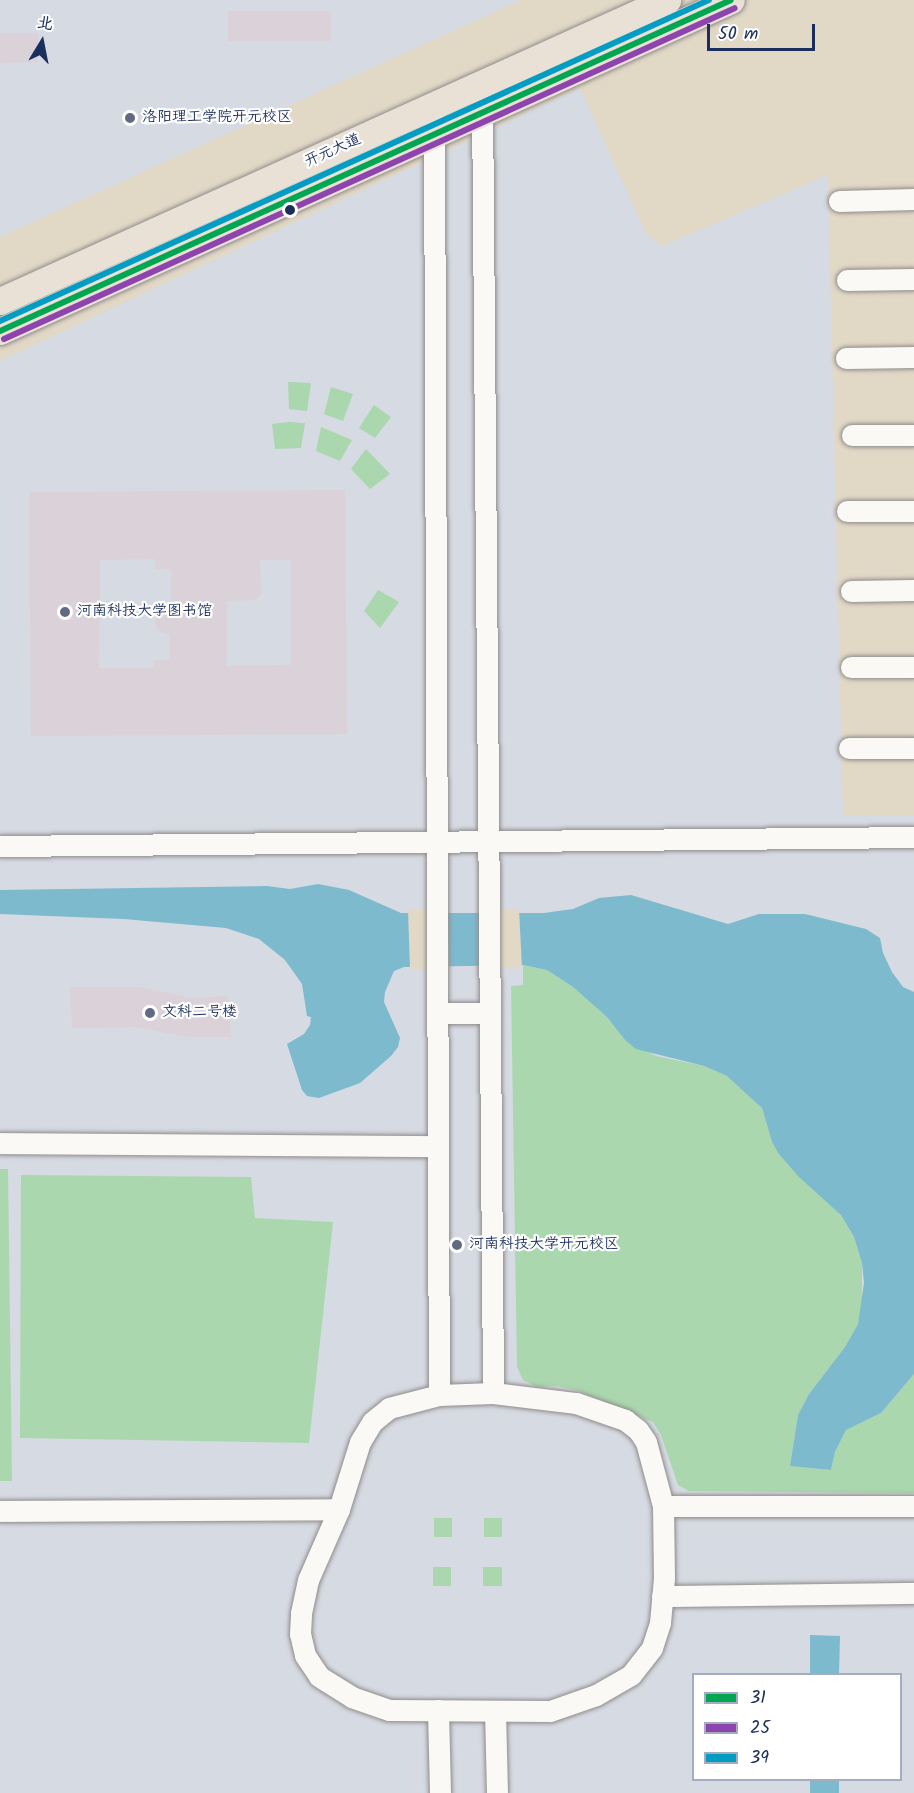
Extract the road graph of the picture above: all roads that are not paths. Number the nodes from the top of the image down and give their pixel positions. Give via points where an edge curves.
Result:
1 (667, 0) edge
2 (731, 0) edge
3 (482, 84) junction
4 (434, 105) junction
5 (482, 113) junction
6 (434, 135) junction
7 (914, 199) edge
8 (839, 201) dead end
9 (914, 279) edge
10 (846, 280) dead end
11 (0, 301) edge
12 (0, 332) edge
13 (914, 357) edge
14 (846, 358) dead end
15 (852, 435) dead end
16 (914, 435) edge
17 (847, 511) dead end
18 (914, 511) edge
19 (914, 590) edge
20 (851, 591) dead end
21 (851, 668) dead end
22 (914, 668) edge
23 (849, 748) dead end
24 (914, 748) edge
25 (914, 837) edge
26 (488, 841) junction
27 (437, 842) junction
28 (0, 846) edge
29 (438, 1013) junction
30 (490, 1013) junction
31 (0, 1143) edge
32 (438, 1146) junction
33 (493, 1393) junction
34 (440, 1395) junction
35 (663, 1506) junction
36 (914, 1506) edge
37 (339, 1509) junction
38 (0, 1511) edge
39 (914, 1593) edge
40 (662, 1596) junction
41 (438, 1710) junction
42 (495, 1711) junction
43 (440, 1793) edge
44 (497, 1793) edge

1 - 3 main road, 开元大道
2 - 5 main road, 开元大道
3 - 4 main road, 开元大道
3 - 5 lane
4 - 6 lane
4 - 11 main road, 开元大道
5 - 6 main road, 开元大道
5 - 26 lane
6 - 12 main road, 开元大道
6 - 27 lane
7 - 8 lane
9 - 10 lane
13 - 14 lane
15 - 16 lane
17 - 18 lane
19 - 20 lane
21 - 22 lane
23 - 24 lane
25 - 26 lane
26 - 27 lane
26 - 30 lane
27 - 28 lane
27 - 29 lane
29 - 30 lane
29 - 32 lane
30 - 33 lane
31 - 32 lane
32 - 34 lane
33 - 34 lane
33 - 35 lane via 576,1403 625,1420 646,1442
34 - 37 lane via 389,1408 372,1422 360,1442
35 - 36 lane
35 - 40 lane
37 - 38 lane
37 - 41 lane via 318,1554 301,1613 305,1655 319,1676 352,1697 389,1710
39 - 40 lane
40 - 42 lane via 660,1623 652,1648 632,1675 596,1695 550,1711
41 - 42 lane
41 - 43 lane
42 - 44 lane

